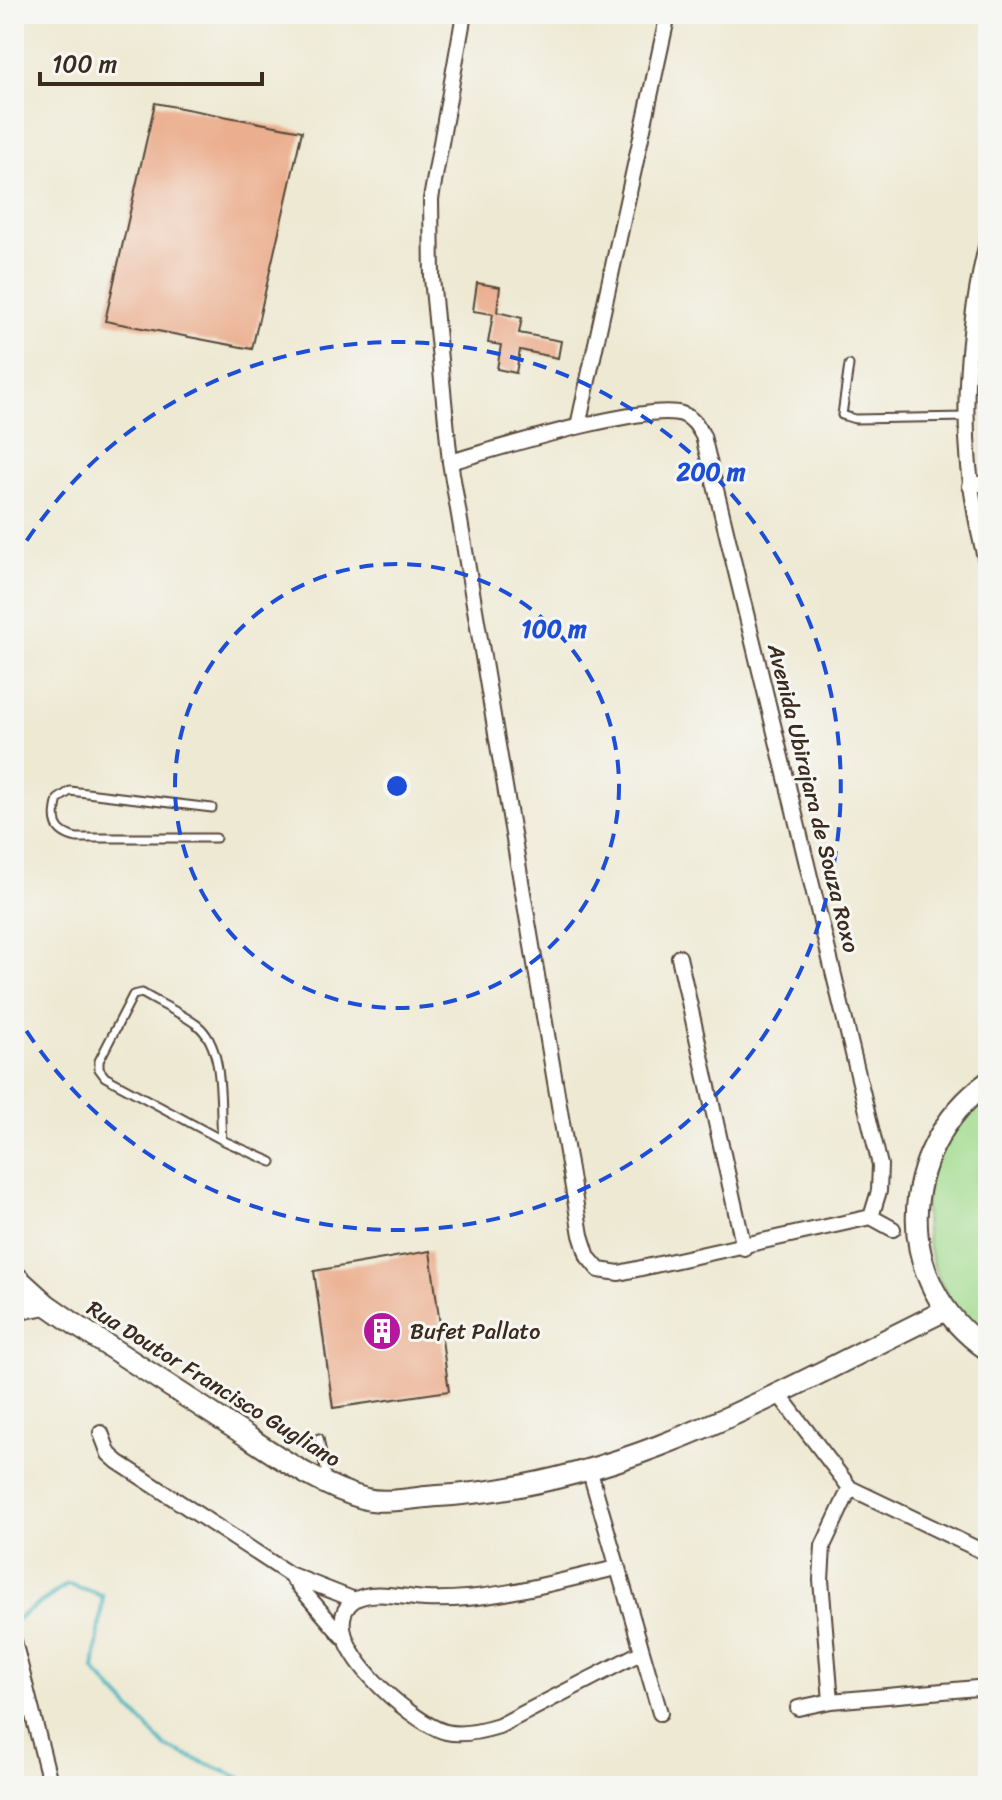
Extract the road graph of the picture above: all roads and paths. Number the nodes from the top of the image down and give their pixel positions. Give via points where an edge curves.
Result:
1 (464, 14) edge
2 (668, 14) edge
3 (988, 238) edge
4 (849, 365) dead end
5 (967, 417) junction
6 (578, 426) junction
7 (450, 462) junction
8 (988, 482) edge
9 (970, 486) junction
10 (988, 568) edge
11 (212, 808) dead end
12 (216, 838) dead end
13 (679, 957) dead end
14 (988, 1082) edge
15 (222, 1140) junction
16 (272, 1162) dead end
17 (871, 1217) junction
18 (893, 1229) dead end
19 (744, 1248) junction
20 (14, 1275) edge
21 (46, 1304) junction
22 (14, 1310) edge
23 (946, 1310) junction
24 (988, 1350) edge
25 (777, 1392) junction
26 (101, 1433) dead end
27 (319, 1438) dead end
28 (590, 1472) junction
29 (328, 1486) junction
30 (850, 1488) junction
31 (988, 1554) edge
32 (616, 1568) junction
33 (289, 1574) junction
34 (355, 1600) junction
35 (342, 1636) junction
36 (14, 1641) edge
37 (642, 1652) junction
38 (988, 1687) edge
39 (831, 1701) junction
40 (798, 1708) dead end
41 (660, 1713) dead end
42 (51, 1786) edge

1 - 7 street via 431,199 432,278
2 - 6 street
3 - 5 street via 970,327
4 - 5 lane via 842,415
5 - 9 street
6 - 7 street
6 - 17 street, Avenida Ubirajara de Souza Roxo via 666,412 696,423 703,436 880,1165
7 - 19 street via 588,1257 599,1270 619,1273
8 - 9 street
9 - 10 street
11 - 12 lane via 70,791 58,799 54,819 64,835 77,838
13 - 19 street
14 - 23 main road via 965,1099 940,1131 923,1168 916,1209 919,1250
15 - 15 lane via 216,1062 209,1040 199,1026 142,993 133,995 99,1069
15 - 16 lane
17 - 18 street
17 - 19 street
20 - 21 main road, Rua Doutor Francisco Gugliano
21 - 22 main road
21 - 29 main road, Rua Doutor Francisco Gugliano
23 - 24 main road
23 - 25 main road, Rua Doutor Francisco Gugliano
25 - 28 main road, Rua Doutor Francisco Gugliano via 692,1434
25 - 30 street
26 - 33 street via 118,1462
27 - 29 lane
28 - 29 main road, Rua Doutor Francisco Gugliano via 483,1494 370,1500
28 - 32 street
30 - 31 street
30 - 39 street via 823,1546
32 - 34 street via 488,1594
32 - 37 street
33 - 34 street
33 - 35 street
34 - 35 street via 344,1612
35 - 37 street via 351,1654 413,1717 446,1732 499,1726
36 - 42 street
37 - 41 street
38 - 39 street
39 - 40 street

